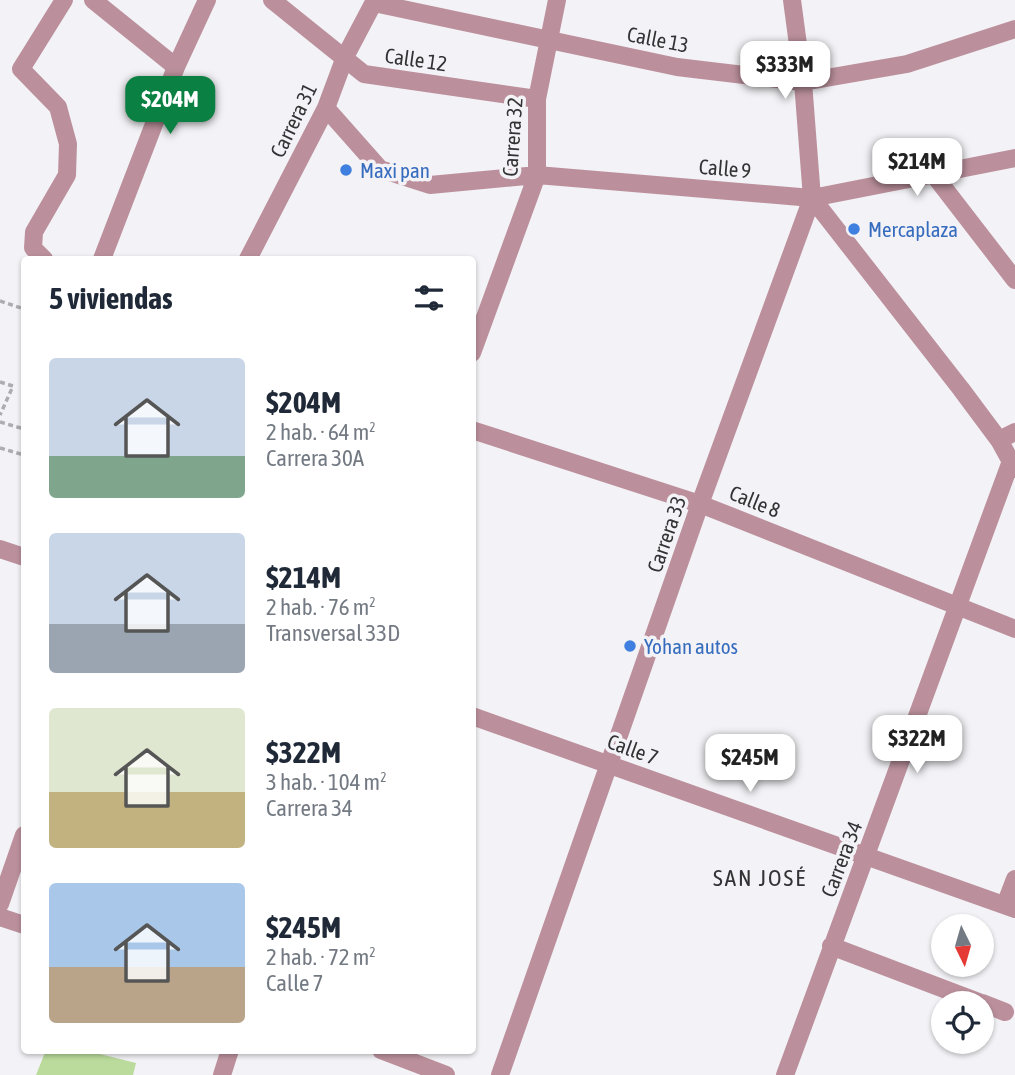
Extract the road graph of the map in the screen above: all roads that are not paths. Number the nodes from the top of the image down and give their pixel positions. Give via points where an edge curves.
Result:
1 (64, 0) edge
2 (93, 0) edge
3 (207, 0) edge
4 (272, 0) edge
5 (556, 0) edge
6 (792, 0) edge
7 (375, 2) edge
8 (1015, 29) edge
9 (548, 40) junction
10 (345, 57) junction
11 (176, 67) junction
12 (803, 82) junction
13 (537, 99) junction
14 (326, 108) junction
15 (1015, 159) edge
16 (537, 175) junction
17 (934, 175) junction
18 (812, 198) junction
19 (38, 253) edge
20 (103, 256) edge
21 (250, 256) edge
22 (1015, 280) edge
23 (476, 342) edge
24 (476, 431) edge
25 (1007, 436) edge
26 (1013, 465) edge
27 (700, 504) junction
28 (0, 549) edge
29 (21, 556) edge
30 (958, 606) junction
31 (1015, 628) edge
32 (476, 717) edge
33 (610, 765) junction
34 (21, 844) edge
35 (867, 856) junction
36 (1015, 879) edge
37 (0, 904) edge
38 (1010, 907) edge
39 (0, 917) edge
40 (21, 924) edge
41 (831, 946) junction
42 (950, 991) edge
43 (994, 1008) edge
44 (1005, 1012) dead end
45 (229, 1054) edge
46 (392, 1054) edge
47 (222, 1075) edge
48 (446, 1075) edge
49 (500, 1075) edge
50 (785, 1075) edge

1 - 19 street via 21,69 58,107 68,144 67,175 34,232
2 - 11 street
3 - 11 street
4 - 10 street, Calle 12
5 - 9 street, Carrera 32
6 - 12 street, Carrera 33
7 - 9 street, Calle 13
7 - 10 street, Carrera 31
8 - 12 street, Calle 13 via 907,64
9 - 12 street, Calle 13 via 677,67
9 - 13 street, Carrera 32
10 - 13 street, Calle 12 via 364,74
10 - 14 street, Carrera 31
11 - 20 street
12 - 18 street, Carrera 33
13 - 16 street, Carrera 32
14 - 16 street, Calle 9 via 380,169 430,185
14 - 21 street, Carrera 31
15 - 17 street, Calle 9
16 - 18 street, Calle 9
16 - 23 street, Carrera 32
17 - 18 street, Calle 9
17 - 22 street
18 - 25 street
18 - 27 street, Carrera 33
24 - 27 street, Calle 8
25 - 26 street
26 - 30 street, Carrera 34
27 - 30 street, Calle 8
27 - 33 street, Carrera 33
28 - 29 street
30 - 31 street, Calle 8
30 - 35 street, Carrera 34
32 - 33 street, Calle 7
33 - 35 street, Calle 7
33 - 49 street, Carrera 33
34 - 37 street
35 - 38 street, Calle 7
35 - 41 street, Carrera 34
36 - 38 street
39 - 40 street
41 - 42 street
41 - 50 street, Carrera 34
43 - 44 street
45 - 47 street
46 - 48 street

